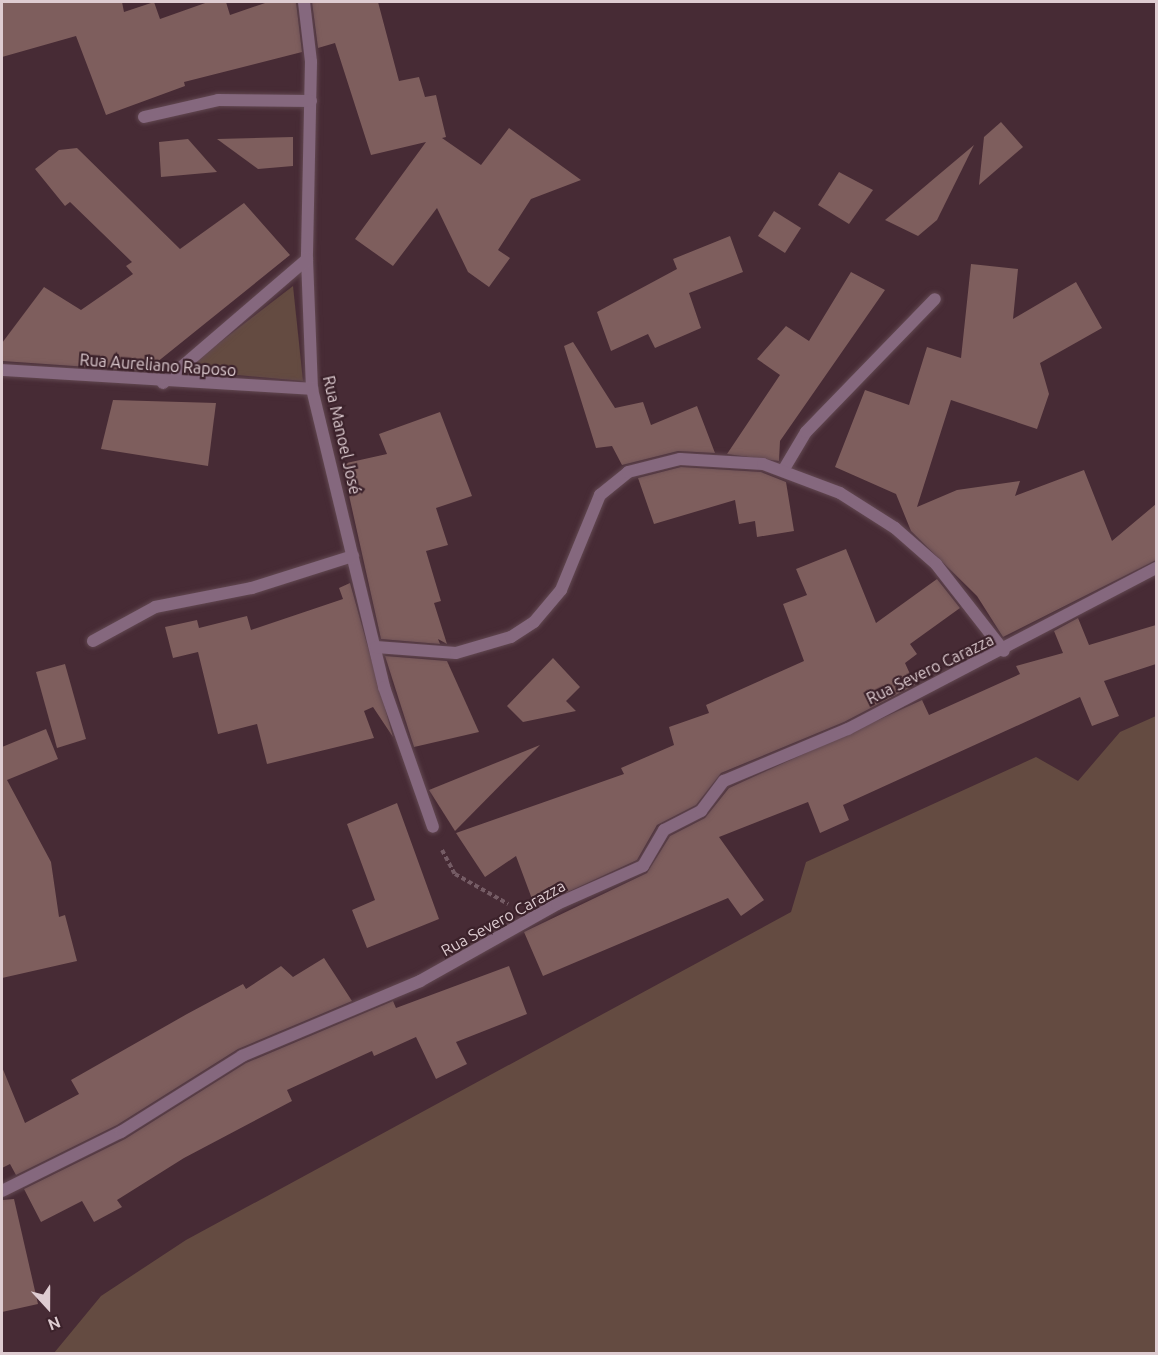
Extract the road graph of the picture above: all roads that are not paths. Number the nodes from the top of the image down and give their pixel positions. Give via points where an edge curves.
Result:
1 (304, 2) edge
2 (311, 101) junction
3 (144, 117) dead end
4 (307, 259) junction
5 (935, 299) dead end
6 (2, 370) edge
7 (163, 383) junction
8 (312, 389) junction
9 (784, 469) junction
10 (353, 556) junction
11 (1156, 568) edge
12 (93, 640) dead end
13 (376, 647) junction
14 (1004, 651) junction
15 (433, 827) road end
16 (2, 1191) edge

1 - 2 street, Rua Manoel José
2 - 3 street via 218,100
2 - 4 street, Rua Manoel José
4 - 7 street
4 - 8 street, Rua Manoel José
5 - 9 street via 806,432
6 - 7 street, Rua Aureliano Raposo
7 - 8 street, Rua Aureliano Raposo
8 - 10 street, Rua Manoel José
9 - 13 street via 680,459 628,472 600,495 561,590 534,622 474,650 437,653
9 - 14 street via 840,493 916,544 963,593
10 - 12 street via 252,588 155,607
10 - 13 street, Rua Manoel José
11 - 14 street, Rua Severo Carazza
13 - 15 street, Rua Manoel José via 397,731
14 - 16 street, Rua Severo Carazza via 848,729 724,781 701,811 664,830 643,866 531,919 461,962 242,1056 121,1132

